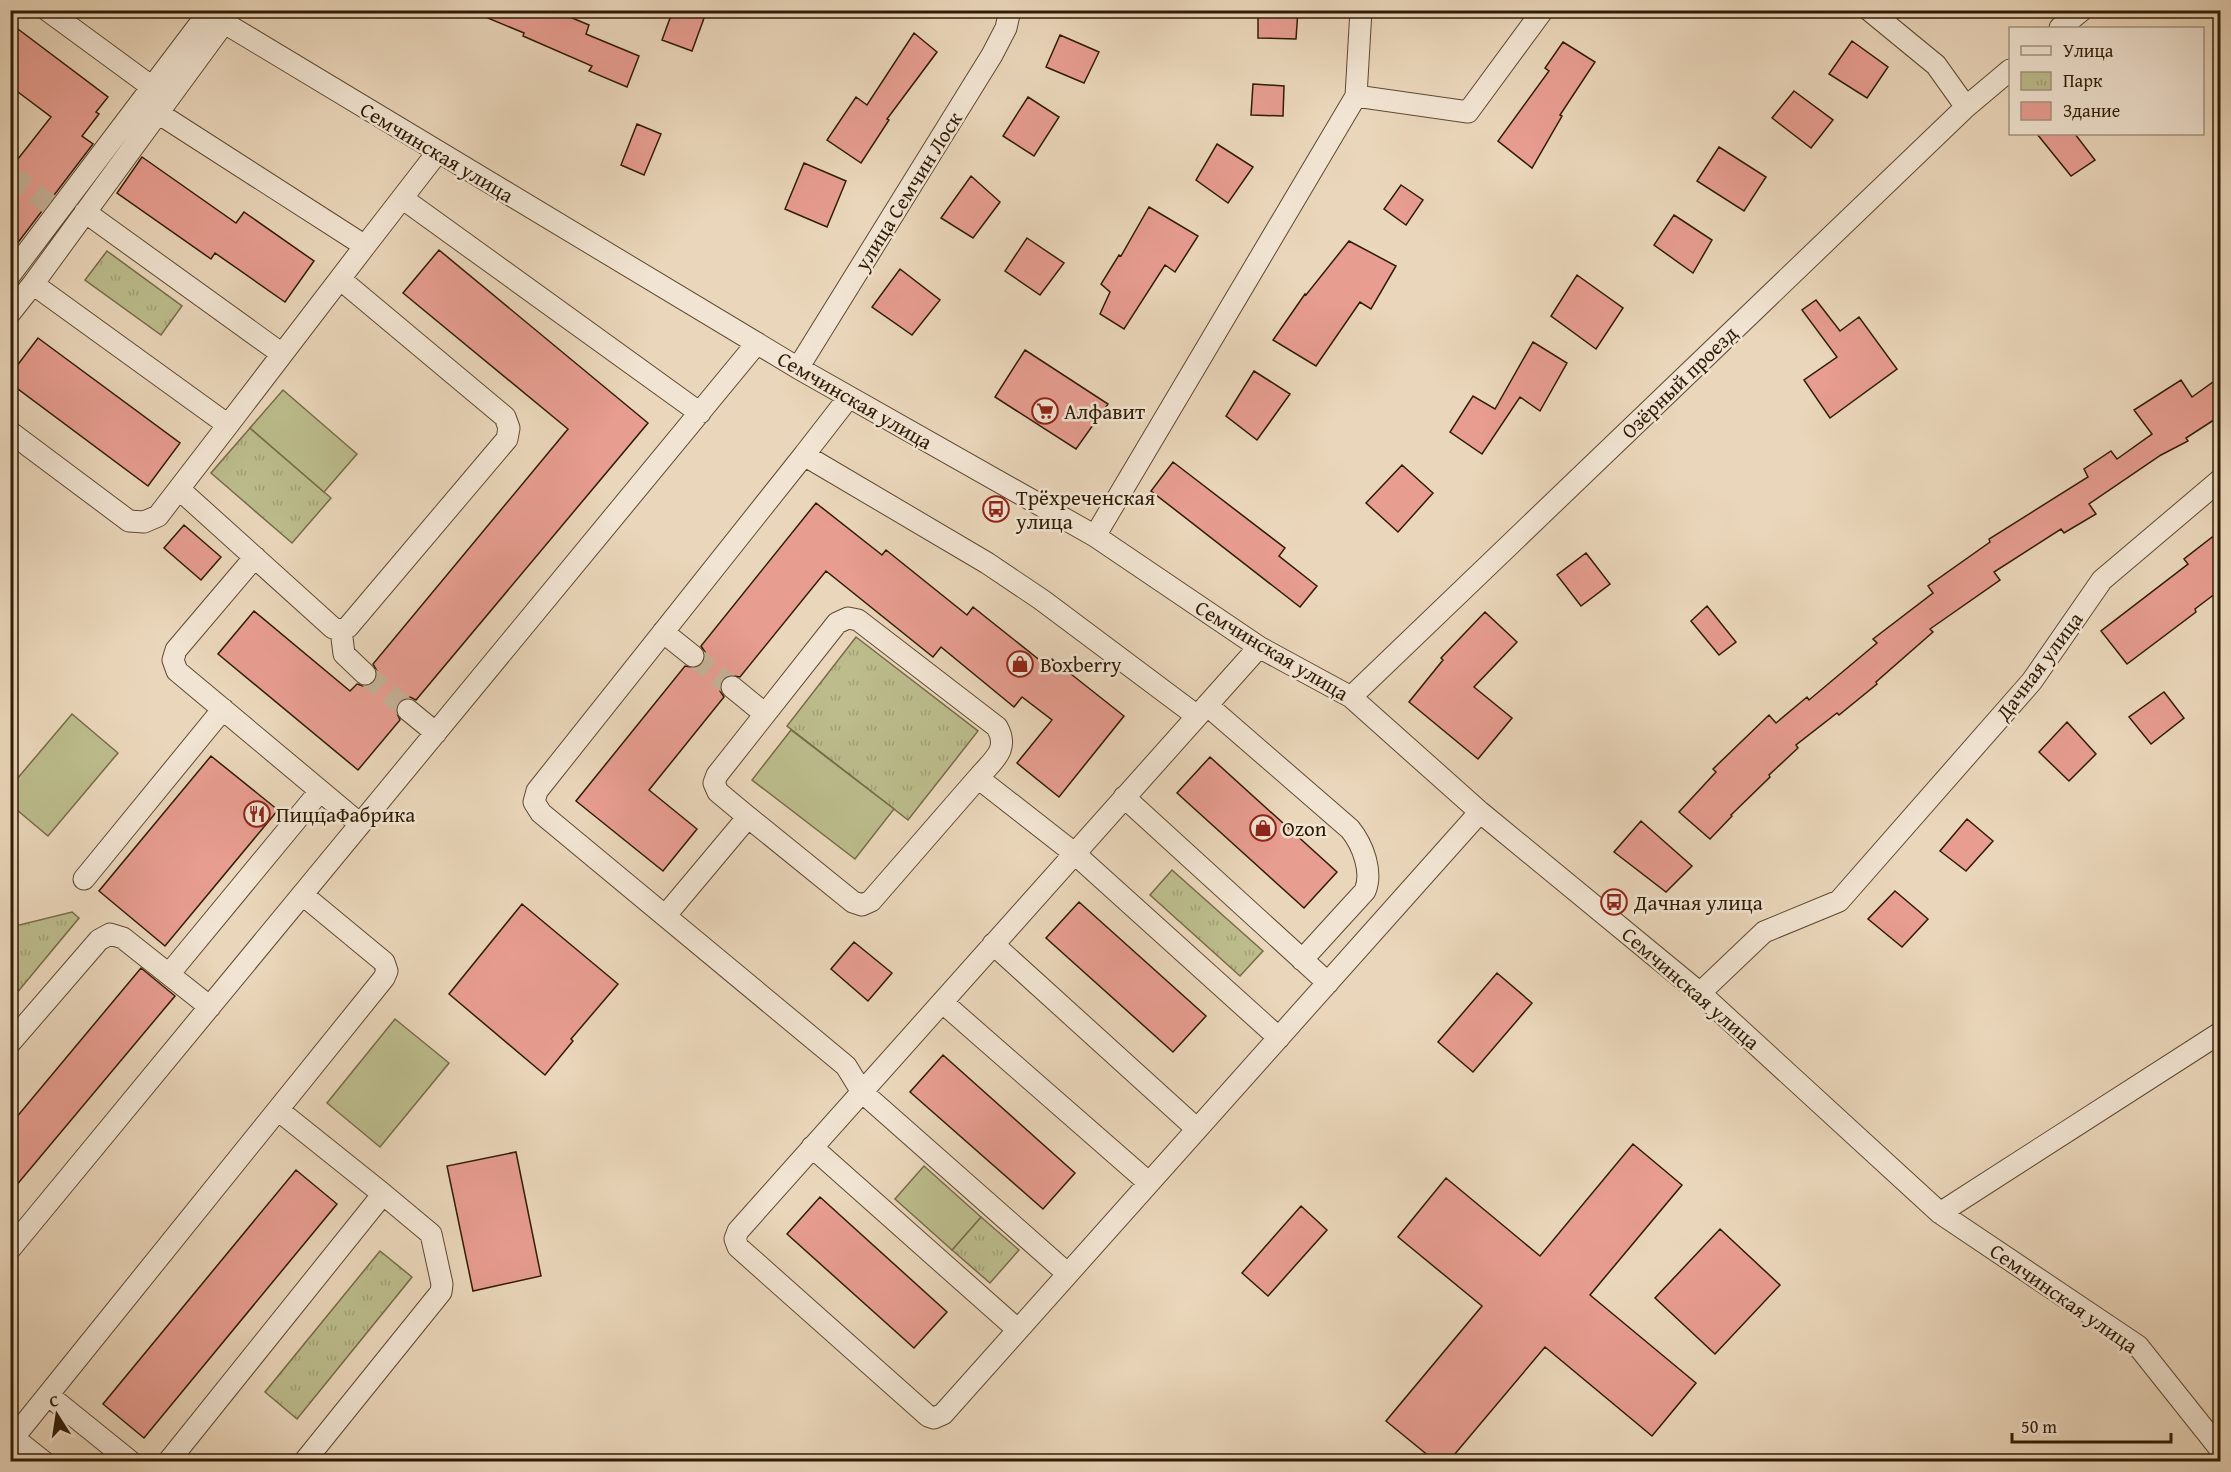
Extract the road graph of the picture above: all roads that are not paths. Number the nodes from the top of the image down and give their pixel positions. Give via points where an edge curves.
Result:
1 (47, 10) edge
2 (1010, 10) edge
3 (1361, 10) edge
4 (1543, 10) edge
5 (1869, 10) edge
6 (2082, 10) edge
7 (212, 16) edge
8 (2061, 27) edge
9 (2009, 71) edge
10 (152, 87) junction
11 (1356, 96) junction
12 (1966, 107) junction
13 (158, 113) junction
14 (437, 153) junction
15 (402, 198) junction
16 (85, 212) junction
17 (365, 246) junction
18 (10, 275) edge
19 (340, 279) junction
20 (33, 284) junction
21 (10, 313) edge
22 (757, 343) junction
23 (282, 354) junction
24 (798, 368) junction
25 (849, 396) junction
26 (700, 413) junction
27 (228, 425) junction
28 (10, 432) edge
29 (804, 454) junction
30 (2220, 480) edge
31 (179, 489) junction
32 (1095, 536) junction
33 (255, 557) junction
34 (341, 630) junction
35 (663, 632) junction
36 (1259, 647) junction
37 (693, 656) tunnel mouth
38 (364, 674) tunnel mouth
39 (732, 687) tunnel mouth
40 (1351, 698) junction
41 (223, 710) junction
42 (408, 710) tunnel mouth
43 (1202, 710) junction
44 (765, 714) junction
45 (436, 733) junction
46 (978, 777) junction
47 (320, 790) junction
48 (1124, 797) junction
49 (1480, 812) junction
50 (748, 817) junction
51 (360, 824) junction
52 (1074, 853) junction
53 (84, 879) dead end
54 (303, 895) junction
55 (665, 916) junction
56 (993, 944) junction
57 (1302, 960) junction
58 (169, 974) junction
59 (1328, 983) junction
60 (1700, 993) junction
61 (942, 1002) junction
62 (210, 1006) junction
63 (2220, 1033) edge
64 (1279, 1038) junction
65 (10, 1043) edge
66 (862, 1092) junction
67 (278, 1110) junction
68 (1197, 1129) junction
69 (812, 1147) junction
70 (1149, 1183) junction
71 (383, 1194) junction
72 (1940, 1213) junction
73 (10, 1249) edge
74 (1068, 1274) junction
75 (1018, 1330) junction
76 (48, 1395) junction
77 (12, 1436) edge
78 (2220, 1449) edge
79 (44, 1461) edge
80 (131, 1461) edge
81 (168, 1461) edge
82 (304, 1461) edge

1 - 10 street
2 - 24 street, улица Семчин Лоск via 992,55
3 - 11 street
4 - 11 street via 1468,112
5 - 12 street via 1936,65
6 - 8 street
7 - 10 street
7 - 13 street
7 - 14 street, Семчинская улица
9 - 12 street, Озёрный проезд
10 - 18 street via 54,208
11 - 32 street
12 - 40 street, Озёрный проезд
13 - 16 street
13 - 17 street
14 - 15 street
14 - 22 street, Семчинская улица
15 - 17 street
15 - 26 street
16 - 20 street
16 - 23 street
17 - 19 street
19 - 23 street
19 - 34 street via 505,417 509,428 507,440 348,627
20 - 21 street
20 - 27 street
22 - 24 street, Семчинская улица
22 - 26 street
23 - 27 street
24 - 25 street, Семчинская улица
25 - 29 street
25 - 32 street, Семчинская улица
26 - 45 street
27 - 31 street
28 - 31 street via 129,521 144,522 158,516
29 - 35 street
29 - 43 street via 987,564
30 - 60 street, Дачная улица via 2102,580 2032,681 1839,901 1764,932
31 - 33 street
32 - 36 street, Семчинская улица
33 - 34 street via 333,628
33 - 41 street via 176,650 172,660 177,671
34 - 38 street via 344,654
35 - 37 street
35 - 55 street via 537,790 534,802 541,813
36 - 40 street, Семчинская улица
36 - 43 street
39 - 44 street
40 - 49 street, Семчинская улица
41 - 47 street
41 - 53 street
42 - 45 street
43 - 48 street
43 - 57 street via 1350,829 1362,850 1368,873 1365,891
44 - 46 street via 837,622 858,620 997,727 1003,738 1001,750
44 - 50 street via 714,783 718,792
45 - 51 street
46 - 50 street via 871,901 862,904 849,899
46 - 52 street
47 - 51 street
47 - 58 street
48 - 52 street
48 - 57 street
49 - 59 street
49 - 60 street, Семчинская улица
50 - 55 street
51 - 54 street
52 - 56 street
52 - 64 street
54 - 62 street
54 - 67 street via 384,962 387,971
55 - 66 street via 846,1066
56 - 61 street
56 - 68 street
57 - 59 street
58 - 62 street
58 - 65 street via 123,938 110,934 99,940
59 - 64 street
60 - 72 street, Семчинская улица
61 - 66 street
61 - 70 street
62 - 73 street
63 - 72 street
64 - 68 street
66 - 69 street
66 - 74 street
67 - 71 street
67 - 76 street
68 - 70 street
69 - 75 street
69 - 75 street via 735,1239 738,1247 901,1393 928,1416 943,1414
70 - 74 street
71 - 81 street
71 - 82 street via 431,1234 441,1292
72 - 78 street, Семчинская улица via 2138,1346
74 - 75 street
76 - 77 street
76 - 80 street
77 - 79 street

